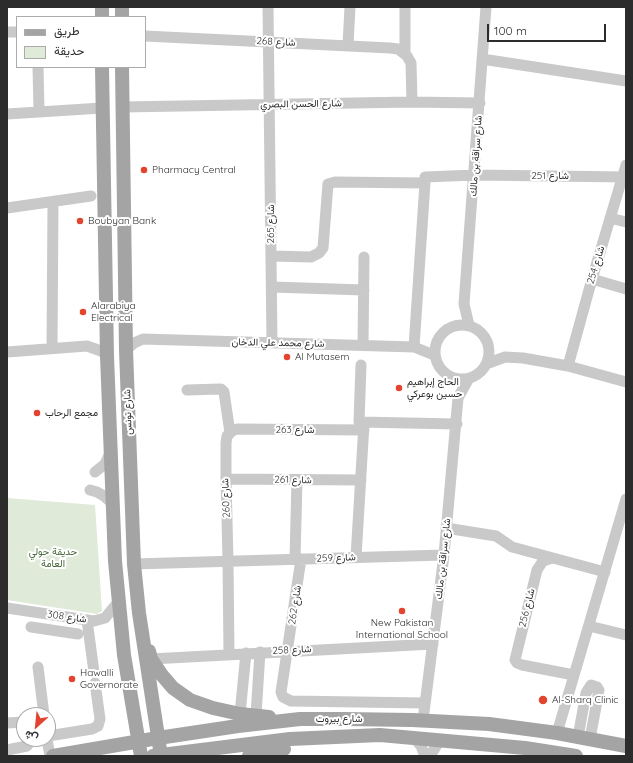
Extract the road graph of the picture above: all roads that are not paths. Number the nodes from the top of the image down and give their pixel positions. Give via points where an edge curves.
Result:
1 (268, 7) edge
2 (350, 7) edge
3 (405, 7) edge
4 (486, 7) edge
5 (146, 36) edge
6 (269, 41) junction
7 (348, 46) junction
8 (405, 53) junction
9 (482, 59) junction
10 (38, 68) edge
11 (122, 68) edge
12 (102, 73) edge
13 (626, 81) edge
14 (412, 102) junction
15 (480, 103) junction
16 (270, 104) junction
17 (123, 107) junction
18 (102, 108) junction
19 (39, 111) junction
20 (7, 114) edge
21 (123, 138) junction
22 (105, 158) junction
23 (626, 165) edge
24 (475, 176) junction
25 (624, 177) edge
26 (425, 183) junction
27 (622, 195) edge
28 (91, 196) dead end
29 (53, 202) junction
30 (7, 208) edge
31 (124, 214) junction
32 (610, 218) junction
33 (626, 222) edge
34 (272, 256) junction
35 (364, 257) dead end
36 (592, 279) junction
37 (272, 287) junction
38 (626, 289) edge
39 (364, 290) junction
40 (464, 304) junction
41 (469, 325) junction
42 (453, 326) junction
43 (126, 330) junction
44 (107, 332) junction
45 (143, 339) junction
46 (437, 339) junction
47 (272, 343) junction
48 (363, 345) junction
49 (488, 345) junction
50 (87, 346) junction
51 (414, 347) junction
52 (52, 348) junction
53 (126, 350) junction
54 (7, 352) edge
55 (434, 355) junction
56 (107, 356) junction
57 (505, 357) junction
58 (486, 364) junction
59 (361, 365) dead end
60 (568, 366) junction
61 (449, 376) junction
62 (469, 378) junction
63 (626, 382) edge
64 (187, 390) dead end
65 (458, 398) junction
66 (457, 424) junction
67 (364, 426) junction
68 (229, 434) junction
69 (110, 452) junction
70 (95, 472) dead end
71 (226, 479) junction
72 (297, 480) junction
73 (361, 480) junction
74 (90, 490) dead end
75 (626, 499) edge
76 (114, 512) junction
77 (446, 528) junction
78 (444, 555) junction
79 (356, 557) junction
80 (552, 558) junction
81 (298, 559) junction
82 (228, 561) junction
83 (134, 564) junction
84 (605, 572) junction
85 (119, 601) junction
86 (7, 608) edge
87 (41, 613) junction
88 (139, 613) junction
89 (75, 618) junction
90 (90, 620) junction
91 (589, 626) junction
92 (626, 635) edge
93 (433, 644) junction
94 (288, 650) junction
95 (260, 652) junction
96 (246, 653) junction
97 (229, 654) junction
98 (151, 658) junction
99 (38, 667) dead end
100 (574, 675) junction
101 (424, 703) junction
102 (43, 707) edge
103 (240, 714) junction
104 (256, 715) junction
105 (300, 720) junction
106 (423, 720) junction
107 (557, 733) junction
108 (56, 735) edge
109 (356, 736) junction
110 (414, 737) junction
111 (158, 738) junction
112 (440, 740) junction
113 (138, 741) junction
114 (626, 746) edge
115 (25, 747) edge
116 (7, 750) edge
117 (157, 755) edge
118 (51, 756) edge
119 (141, 756) edge
120 (249, 756) edge
121 (425, 756) edge
122 (430, 756) edge
123 (570, 756) edge

1 - 6 street, شارع 265
2 - 7 street
3 - 8 street
4 - 9 street, شارع سراقة بن مالك
5 - 6 street, شارع 268
6 - 7 street, شارع 268
6 - 16 street, شارع 265
7 - 8 street, شارع 268 via 390,48
8 - 14 street via 411,63
9 - 13 street
9 - 15 street, شارع سراقة بن مالك
10 - 19 street
11 - 17 main road, شارع تونس
12 - 18 main road, شارع تونس
12 - 21 main road via 108,89 111,137 119,140
14 - 15 street, شارع الحسن البصري
14 - 16 street, شارع الحسن البصري
15 - 24 street, شارع سراقة بن مالك
16 - 17 street, شارع الحسن البصري
16 - 34 street, شارع 265
17 - 21 main road, شارع تونس
18 - 19 street
18 - 22 main road, شارع تونس
19 - 20 street
21 - 31 main road, شارع تونس
22 - 31 main road via 113,158 115,195
22 - 44 main road, شارع تونس
23 - 25 street, شارع 254
24 - 25 street, شارع 251
24 - 26 street, شارع 251 via 425,177
24 - 40 street, شارع سراقة بن مالك
25 - 27 street, شارع 254
26 - 34 street via 328,184 322,248 319,253 311,257
26 - 51 street
27 - 32 street, شارع 254
28 - 29 street
29 - 30 street
29 - 52 street
31 - 43 main road, شارع تونس
32 - 33 street
32 - 36 street, شارع 254
34 - 37 street, شارع 265
35 - 39 street
36 - 38 street
36 - 60 street, شارع 254
37 - 39 street
37 - 47 street, شارع 265
39 - 48 street
40 - 41 street, شارع سراقة بن مالك
40 - 42 street, شارع سراقة بن مالك
41 - 42 street
41 - 49 street via 482,334
42 - 46 street
43 - 45 street, شارع محمد علي الدخان
43 - 53 main road, شارع تونس
44 - 50 street
44 - 56 main road, شارع تونس
45 - 47 street, شارع محمد علي الدخان
45 - 53 street
46 - 51 street, شارع محمد علي الدخان
46 - 55 street
47 - 48 street, شارع محمد علي الدخان
48 - 51 street, شارع محمد علي الدخان
49 - 57 street
49 - 58 street
50 - 52 street
50 - 56 street
51 - 55 street, شارع محمد علي الدخان
52 - 54 street
53 - 83 main road, شارع تونس
55 - 61 street via 441,370
56 - 69 main road, شارع تونس
57 - 58 street
57 - 60 street
58 - 62 street via 480,373
59 - 67 street via 359,422
60 - 63 street
61 - 62 street
61 - 65 street, شارع سراقة بن مالك
62 - 65 street, شارع سراقة بن مالك
64 - 68 street, شارع 260 via 220,389 224,392
65 - 66 street, شارع سراقة بن مالك
66 - 67 street, شارع 263
66 - 77 street, شارع سراقة بن مالك
67 - 68 street, شارع 263 via 237,429
67 - 73 street
68 - 71 street, شارع 260 via 226,443
69 - 70 street via 109,459
69 - 76 main road, شارع تونس
71 - 72 street, شارع 261
71 - 82 street, شارع 260
72 - 73 street, شارع 261
72 - 81 street, شارع 262
73 - 79 street
74 - 76 street via 111,502
75 - 84 street
76 - 85 main road, شارع تونس
77 - 78 street, شارع سراقة بن مالك
77 - 80 street via 496,536 512,547
78 - 79 street, شارع 259
78 - 93 street, شارع سراقة بن مالك
79 - 81 street, شارع 259
80 - 84 street
80 - 100 street, شارع 256 via 544,561 537,570 515,659 522,665
81 - 82 street, شارع 259
81 - 94 street, شارع 262
82 - 83 street
82 - 97 street, شارع 260
83 - 88 main road, شارع تونس
84 - 91 street
85 - 90 street, شارع 308 via 106,618
85 - 113 main road, شارع تونس
86 - 87 street, شارع 308
87 - 89 street, شارع 308
87 - 89 street via 35,628 76,633
88 - 98 main road
88 - 111 main road, شارع تونس
89 - 90 street, شارع 308
90 - 108 street via 100,718 98,726 92,730
91 - 92 street
91 - 100 street
93 - 94 street, شارع 258
93 - 101 street, شارع سراقة بن مالك
94 - 95 street, شارع 258
94 - 101 street, شارع 262 via 281,692 286,700
95 - 96 street, شارع 258
95 - 104 street
96 - 97 street, شارع 258
96 - 103 street
97 - 98 street, شارع 258
98 - 103 main road via 173,688 190,700
99 - 102 street
100 - 107 street
101 - 106 street, شارع سراقة بن مالك
103 - 104 main road
104 - 105 main road
105 - 106 main road, شارع بيروت
105 - 111 main road, شارع بيروت
106 - 107 main road, شارع بيروت via 489,724
107 - 114 main road, شارع بيروت
109 - 110 main road, شارع بيروت
109 - 117 main road, شارع بيروت via 290,739
109 - 120 main road
110 - 112 main road, شارع بيروت
110 - 121 street
111 - 113 main road, شارع بيروت
111 - 117 main road, شارع تونس
112 - 122 street
112 - 123 main road, شارع بيروت via 525,748
113 - 118 main road, شارع بيروت
113 - 119 main road, شارع تونس
115 - 116 street

